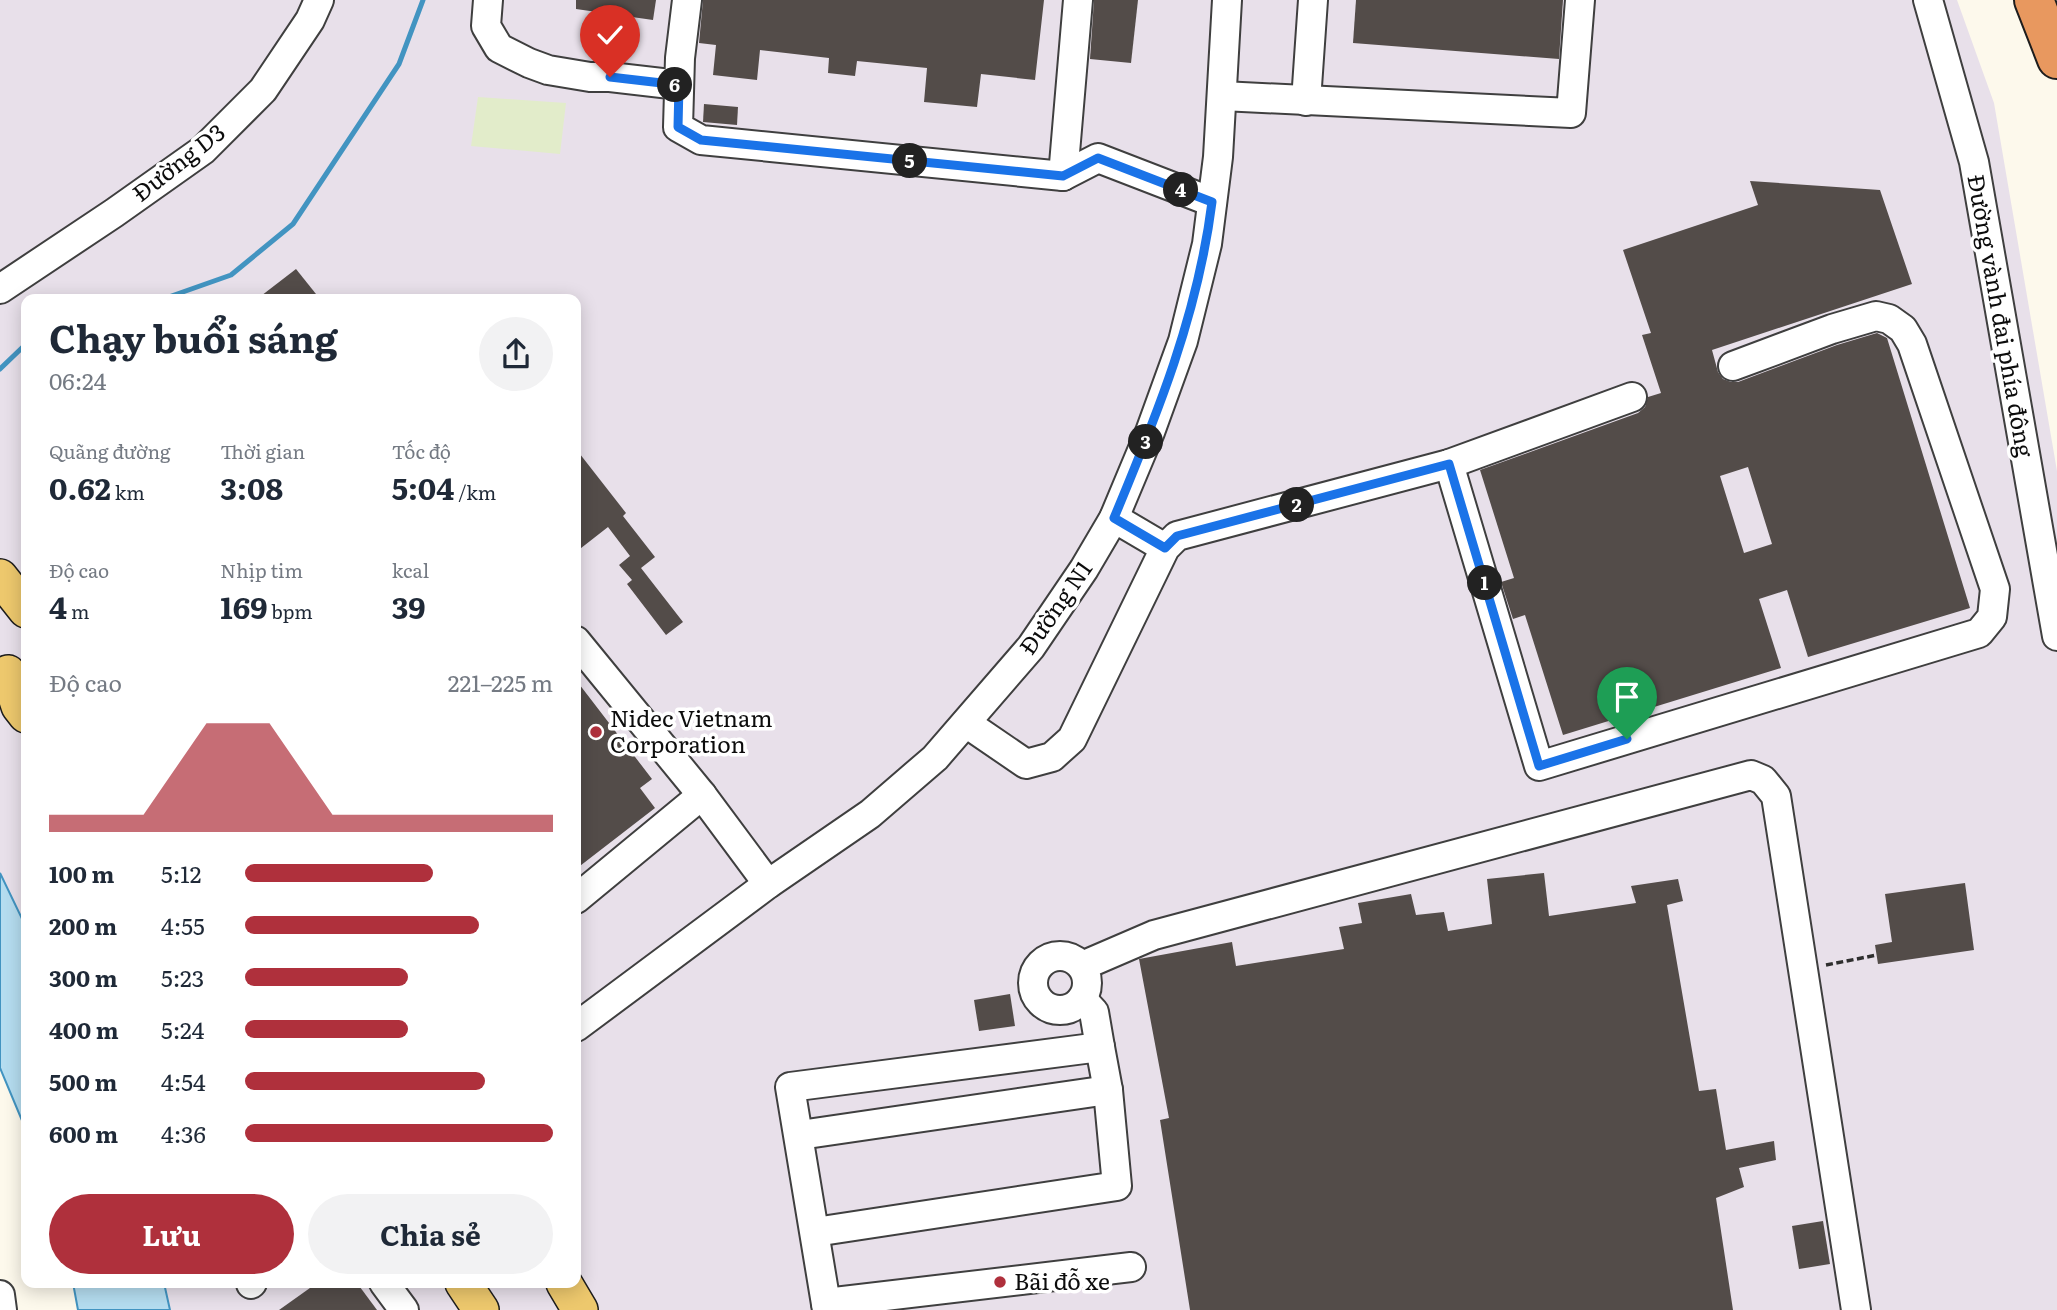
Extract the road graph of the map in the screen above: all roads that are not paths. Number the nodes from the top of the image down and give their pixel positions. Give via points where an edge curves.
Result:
1 (319, 0) edge
2 (488, 0) edge
3 (687, 0) edge
4 (1078, 0) edge
5 (1227, 0) edge
6 (1313, 0) edge
7 (1580, 0) edge
8 (1928, 0) edge
9 (2034, 0) edge
10 (2057, 59) edge
11 (679, 85) junction
12 (1222, 96) junction
13 (1306, 101) junction
14 (1063, 176) junction
15 (1212, 202) junction
16 (0, 289) edge
17 (1733, 366) dead end
18 (1632, 397) dead end
19 (1449, 464) junction
20 (1114, 518) junction
21 (1165, 548) junction
22 (0, 555) edge
23 (0, 577) edge
24 (21, 582) edge
25 (21, 604) edge
26 (2057, 636) edge
27 (581, 647) edge
28 (11, 677) edge
29 (21, 709) edge
30 (966, 723) junction
31 (702, 795) junction
32 (768, 884) junction
33 (581, 895) edge
34 (1082, 967) junction
35 (1082, 999) junction
36 (581, 1023) edge
37 (1100, 1047) junction
38 (1108, 1090) junction
39 (800, 1135) junction
40 (815, 1232) junction
41 (1130, 1267) dead end
42 (388, 1288) edge
43 (466, 1288) edge
44 (482, 1288) edge
45 (551, 1288) edge
46 (567, 1288) edge
47 (0, 1294) edge
48 (827, 1307) edge
49 (2, 1310) edge
50 (404, 1310) edge
51 (481, 1310) edge
52 (496, 1310) edge
53 (563, 1310) edge
54 (580, 1310) edge
55 (1856, 1310) edge

1 - 16 street, Đường D3 via 263,90 203,150
2 - 11 street via 486,26 499,48 529,63 590,77
3 - 11 street
4 - 14 street
5 - 12 street, Đường N1
6 - 13 street
7 - 13 street via 1571,113
8 - 26 street, Đường vành đai phía đông via 1973,162
9 - 10 highway
11 - 14 street via 678,127 701,140
12 - 13 street
12 - 15 street, Đường N1
14 - 15 street via 1098,158
15 - 20 street, Đường N1 via 1207,244 1183,341
17 - 19 street via 1875,316 1903,329 1995,589 1992,617 1979,632 1539,766
18 - 19 street
19 - 21 street via 1177,536
20 - 21 street
20 - 30 street, Đường N1 via 1031,647
21 - 30 street via 1072,739 1052,757 1026,764
22 - 24 main road
23 - 25 main road
27 - 31 street
28 - 29 main road
30 - 32 street, Đường N1 via 870,814
31 - 32 street
31 - 33 street
32 - 36 street, Đường N1
34 - 35 street via 1088,983
34 - 35 street via 1068,957 1051,956 1037,966 1032,983 1038,999 1051,1009 1069,1009
34 - 55 street via 1154,934 1751,775 1763,780 1776,796
35 - 37 street via 1094,1012
37 - 38 street
37 - 39 street via 790,1087
38 - 39 street
38 - 40 street via 1117,1186
39 - 40 street
40 - 48 street
41 - 48 street
42 - 50 street
43 - 51 main road
44 - 52 main road
45 - 53 main road
46 - 54 main road
47 - 49 street

